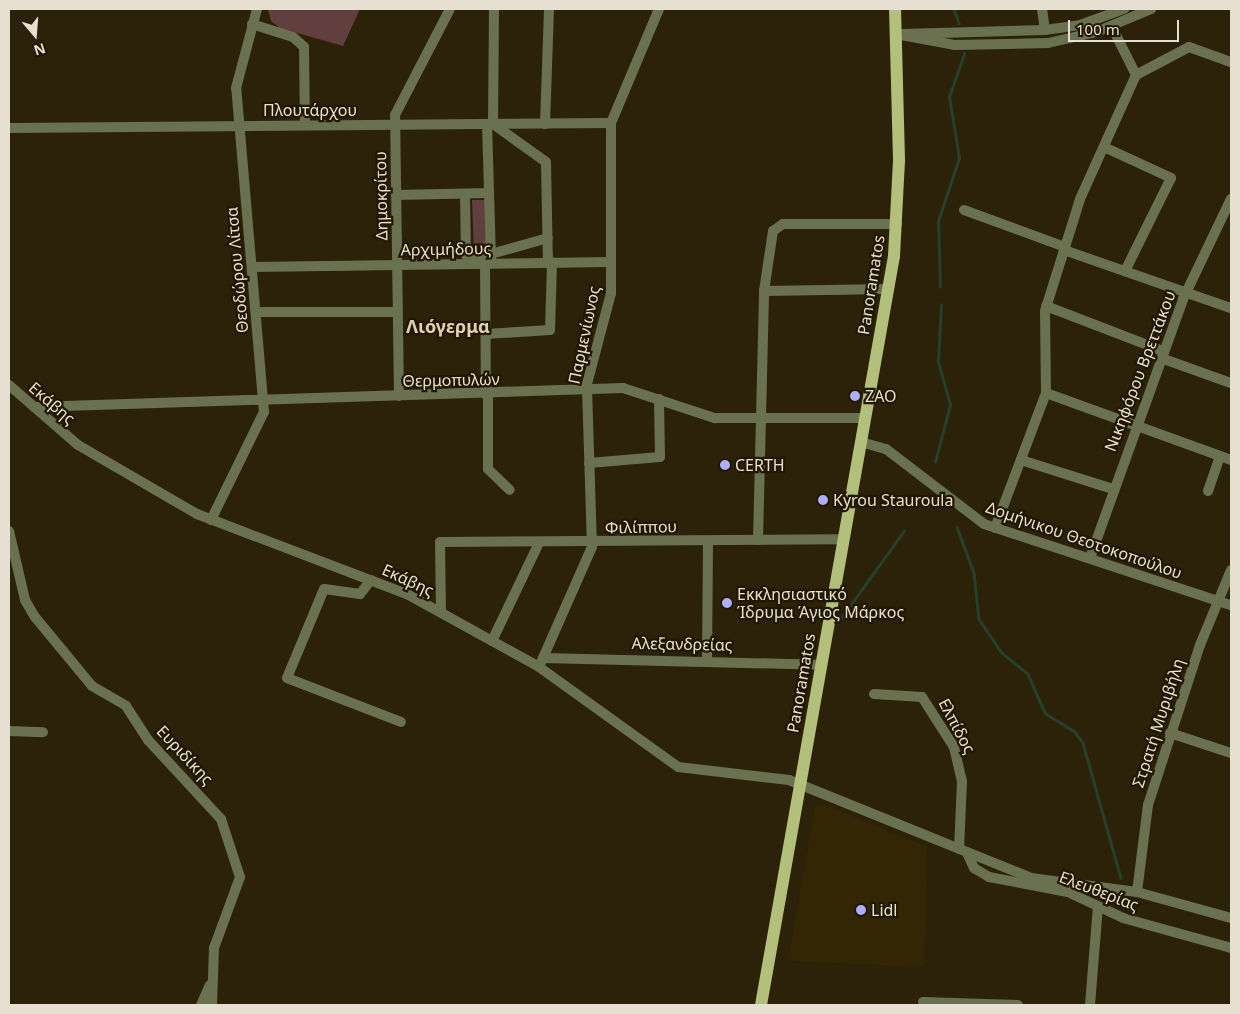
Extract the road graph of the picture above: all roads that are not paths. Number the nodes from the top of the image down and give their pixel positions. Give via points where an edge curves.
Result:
1 (257, 9) edge
2 (450, 9) edge
3 (494, 9) edge
4 (549, 9) edge
5 (659, 9) edge
6 (895, 9) edge
7 (1042, 9) edge
8 (1124, 9) edge
9 (1151, 9) edge
10 (252, 24) junction
11 (1112, 27) junction
12 (1045, 30) junction
13 (896, 34) junction
14 (1231, 62) edge
15 (1136, 75) junction
16 (611, 123) junction
17 (490, 124) junction
18 (545, 124) junction
19 (306, 125) junction
20 (395, 125) junction
21 (240, 126) junction
22 (9, 128) edge
23 (1104, 147) junction
24 (489, 193) junction
25 (465, 194) junction
26 (396, 195) junction
27 (1231, 199) edge
28 (964, 210) dead end
29 (897, 224) junction
30 (548, 238) junction
31 (1064, 249) junction
32 (489, 260) junction
33 (550, 262) junction
34 (611, 262) junction
35 (397, 264) junction
36 (252, 267) junction
37 (1125, 271) junction
38 (888, 289) junction
39 (764, 291) junction
40 (1186, 292) junction
41 (1046, 306) junction
42 (1231, 308) edge
43 (256, 312) junction
44 (397, 312) junction
45 (486, 334) junction
46 (1162, 355) junction
47 (1231, 383) edge
48 (9, 385) edge
49 (587, 390) junction
50 (1046, 393) junction
51 (487, 395) junction
52 (398, 396) junction
53 (264, 398) junction
54 (659, 399) junction
55 (34, 407) junction
56 (865, 418) junction
57 (761, 419) junction
58 (1136, 423) junction
59 (860, 442) junction
60 (1220, 456) junction
61 (1021, 460) junction
62 (1231, 460) edge
63 (589, 463) junction
64 (1113, 489) junction
65 (510, 490) dead end
66 (1208, 491) dead end
67 (211, 520) junction
68 (995, 528) junction
69 (9, 532) edge
70 (758, 540) junction
71 (843, 540) junction
72 (708, 541) junction
73 (539, 543) junction
74 (593, 543) junction
75 (1090, 558) junction
76 (1231, 570) edge
77 (371, 580) junction
78 (1217, 600) junction
79 (1231, 605) edge
80 (440, 612) junction
81 (492, 641) junction
82 (707, 659) junction
83 (541, 663) junction
84 (820, 665) junction
85 (874, 694) dead end
86 (401, 722) dead end
87 (9, 731) edge
88 (43, 732) dead end
89 (1170, 733) junction
90 (1231, 753) edge
91 (800, 784) junction
92 (963, 851) junction
93 (1137, 892) junction
94 (1098, 906) junction
95 (1231, 918) edge
96 (1231, 948) edge
97 (211, 982) junction
98 (924, 1002) dead end
99 (201, 1005) edge
100 (212, 1005) edge
101 (761, 1005) edge
102 (1018, 1005) edge
103 (1090, 1005) edge

1 - 10 street, Θεοδώρου Λίτσα
2 - 20 street, Δημοκρίτου via 395,113
3 - 17 street
4 - 18 street
5 - 16 street, Παρμενίωνος
6 - 13 main road, Panoramatos
7 - 12 street
8 - 12 street via 1080,25
9 - 11 street
10 - 19 street via 293,37 304,47
10 - 21 street, Θεοδώρου Λίτσα via 236,88
11 - 13 street via 1064,40 1024,44 948,45
11 - 15 street
12 - 13 street
13 - 29 main road, Panoramatos
14 - 15 street via 1189,47
15 - 23 street
16 - 18 street, Πλουτάρχου
16 - 34 street, Παρμενίωνος
17 - 18 street, Πλουτάρχου
17 - 20 street, Πλουτάρχου
17 - 24 street
17 - 30 street via 544,158
19 - 20 street, Πλουτάρχου
19 - 21 street, Πλουτάρχου
20 - 26 street, Δημοκρίτου
21 - 22 street, Πλουτάρχου
21 - 36 street, Θεοδώρου Λίτσα
23 - 31 street via 1080,199
23 - 37 street via 1171,178
24 - 25 street
24 - 32 street
25 - 26 street
25 - 32 street via 466,255
26 - 35 street, Δημοκρίτου
27 - 40 street, Νικηφόρου Βρεττάκου
28 - 31 street
29 - 38 main road, Panoramatos
29 - 39 street via 775,227
30 - 32 street
30 - 33 street
31 - 37 street
31 - 41 street
32 - 33 street, Αρχιμήδους
32 - 35 street, Αρχιμήδους
32 - 45 street
33 - 34 street, Αρχιμήδους
33 - 45 street via 550,330
34 - 49 street, Παρμενίωνος via 610,301
35 - 36 street, Αρχιμήδους
35 - 44 street, Δημοκρίτου
36 - 43 street, Θεοδώρου Λίτσα
37 - 40 street
38 - 39 street
38 - 56 main road, Panoramatos
39 - 57 street
40 - 42 street
40 - 46 street, Νικηφόρου Βρεττάκου
41 - 46 street
41 - 50 street
43 - 44 street
43 - 53 street, Θεοδώρου Λίτσα
44 - 52 street, Δημοκρίτου
45 - 51 street
46 - 47 street
46 - 58 street, Νικηφόρου Βρεττάκου
48 - 55 street, Εκάβης
49 - 51 street, Θερμοπυλών
49 - 54 street, Θερμοπυλών via 627,388
49 - 63 street, Παρμενίωνος
50 - 58 street
50 - 61 street
51 - 52 street, Θερμοπυλών
51 - 65 street via 488,469
52 - 53 street, Θερμοπυλών
53 - 55 street, Θερμοπυλών
53 - 67 street, Θεοδώρου Λίτσα via 264,415
54 - 57 street, Θερμοπυλών via 715,418
54 - 63 street via 660,457
55 - 67 street, Εκάβης via 78,445
56 - 57 street, Θερμοπυλών
56 - 59 main road, Panoramatos
57 - 70 street
58 - 60 street
58 - 64 street, Νικηφόρου Βρεττάκου
59 - 68 street, Δομήνικου Θεοτοκοπούλου via 886,449 975,519
59 - 71 main road, Panoramatos
60 - 62 street
60 - 66 street
61 - 64 street
61 - 68 street
63 - 74 street, Παρμενίωνος
64 - 75 street, Νικηφόρου Βρεττάκου
67 - 77 street, Εκάβης
68 - 75 street, Δομήνικου Θεοτοκοπούλου
69 - 97 street, Ευριδίκης via 25,600 35,617 92,686 126,706 148,740 221,819 240,877 214,948
70 - 71 street, Φιλίππου
70 - 72 street, Φιλίππου
71 - 84 main road, Panoramatos
72 - 74 street, Φιλίππου
72 - 82 street
73 - 74 street, Φιλίππου
73 - 80 street, Φιλίππου via 440,542
73 - 81 street
74 - 83 street, Παρμενίωνος
75 - 78 street, Δομήνικου Θεοτοκοπούλου
76 - 78 street, Στρατή Μυριβήλη
77 - 80 street, Εκάβης
77 - 86 street via 360,594 324,589 287,678
78 - 79 street, Δομήνικου Θεοτοκοπούλου
78 - 89 street, Στρατή Μυριβήλη
80 - 81 street, Εκάβης
81 - 83 street, Εκάβης
82 - 83 street, Αλεξανδρείας
82 - 84 street, Αλεξανδρείας
83 - 91 street, Εκάβης via 678,767
84 - 91 main road, Panoramatos
85 - 92 street, Ελπίδος via 922,697 954,747 962,780
87 - 88 street
89 - 90 street
89 - 93 street, Στρατή Μυριβήλη via 1148,805
91 - 92 street, Ελευθερίας
91 - 101 main road, Panoramatos
92 - 93 street, Ελευθερίας via 1031,878
92 - 94 street, Ελευθερίας via 974,868 984,876 1068,892
93 - 95 street, Ελευθερίας
94 - 96 street, Ελευθερίας via 1135,922
94 - 103 street
97 - 99 street
97 - 100 street, Ευριδίκης
98 - 102 street

